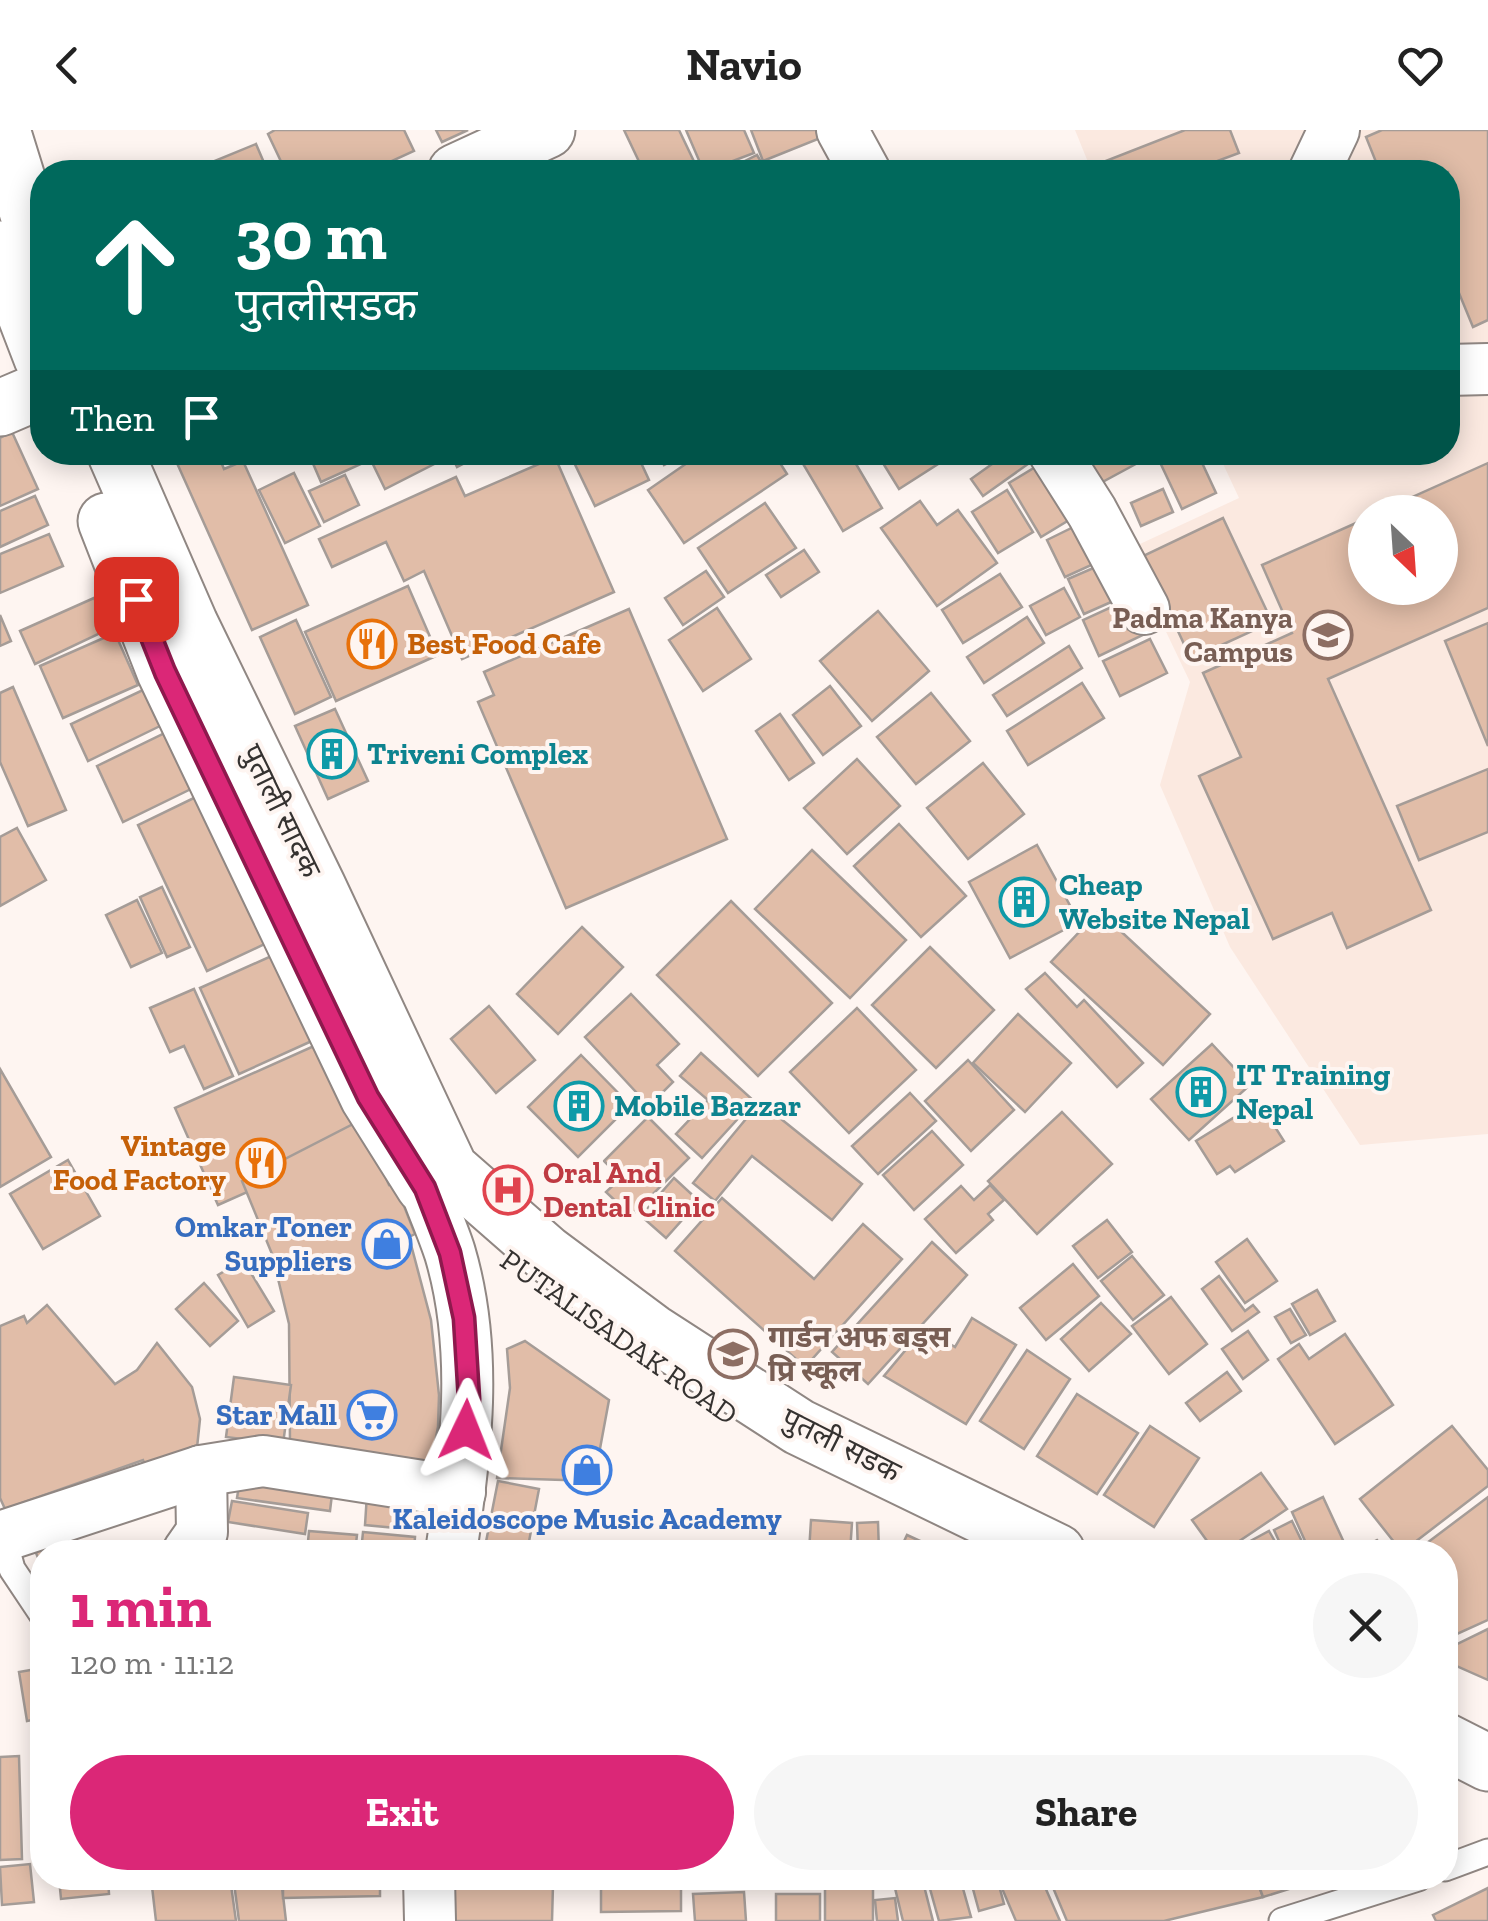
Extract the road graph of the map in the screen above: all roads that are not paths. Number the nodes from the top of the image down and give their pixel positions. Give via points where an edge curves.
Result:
1 (2, 130) edge
2 (547, 130) edge
3 (842, 130) edge
4 (1334, 130) edge
5 (482, 160) edge
6 (858, 160) edge
7 (1320, 160) edge
8 (30, 220) edge
9 (0, 249) edge
10 (30, 327) edge
11 (1488, 369) edge
12 (1460, 370) edge
13 (30, 395) edge
14 (0, 408) edge
15 (84, 465) edge
16 (121, 465) edge
17 (1062, 465) edge
18 (1144, 610) dead end
19 (437, 1178) junction
20 (201, 1472) junction
21 (460, 1492) junction
22 (1, 1538) edge
23 (196, 1540) edge
24 (452, 1540) edge
25 (962, 1540) edge
26 (1032, 1540) edge
27 (30, 1596) edge
28 (1458, 1747) edge
29 (1488, 1762) edge
30 (1458, 1778) edge
31 (1488, 1792) edge
32 (1488, 1852) edge
33 (1458, 1863) edge
34 (429, 1890) edge
35 (1380, 1890) edge
36 (430, 1921) edge
37 (1282, 1921) edge

1 - 8 main road
2 - 5 main road
3 - 6 street
4 - 7 street
9 - 10 main road
11 - 12 street
13 - 14 main road
15 - 19 main road via 165,672 368,1097
16 - 19 main road, पुताली सादक via 318,887
17 - 18 street
19 - 21 street via 464,1318 469,1399
19 - 25 main road, PUTALISADAK ROAD via 517,1272 619,1344 759,1434
19 - 26 main road, पुतली सडक via 652,1332 799,1427
20 - 21 street via 263,1461
20 - 22 street
20 - 23 street via 202,1532
21 - 24 street
22 - 27 lane
28 - 29 main road
30 - 31 main road
32 - 33 lane
34 - 36 street
35 - 37 lane

